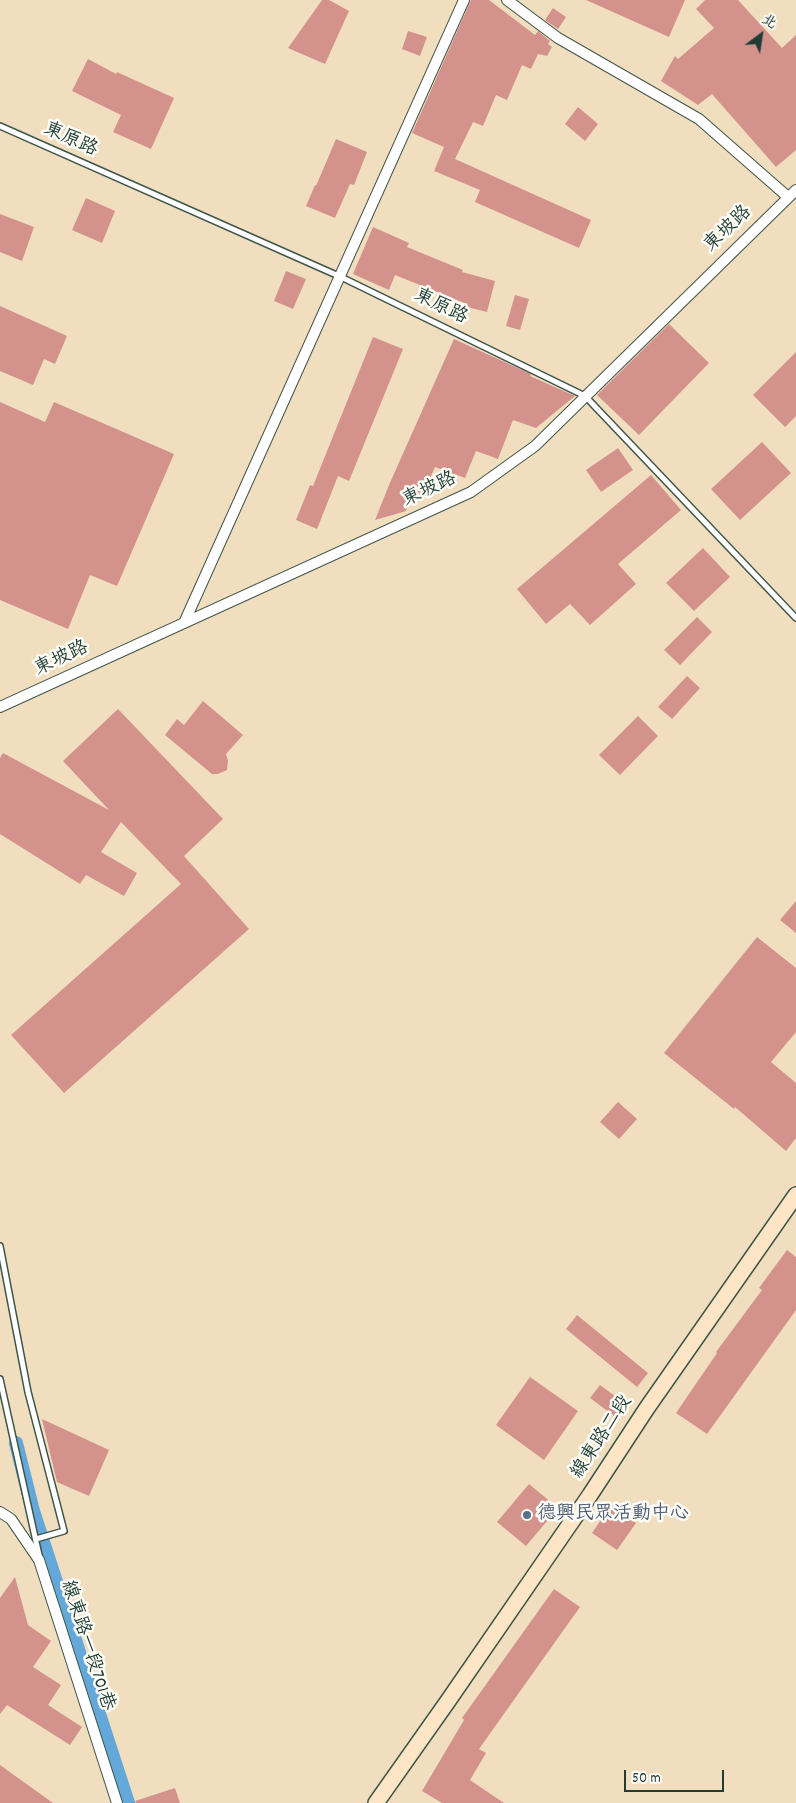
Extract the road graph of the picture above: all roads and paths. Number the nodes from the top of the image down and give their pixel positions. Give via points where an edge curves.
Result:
1 (464, 0) edge
2 (507, 0) edge
3 (0, 126) edge
4 (796, 190) edge
5 (788, 197) junction
6 (341, 277) junction
7 (585, 396) junction
8 (796, 618) edge
9 (184, 623) junction
10 (0, 707) edge
11 (796, 1195) edge
12 (0, 1246) edge
13 (0, 1380) edge
14 (0, 1512) edge
15 (36, 1539) junction
16 (40, 1560) junction
17 (117, 1803) edge
18 (376, 1803) edge

1 - 6 street
2 - 5 street via 558,38 699,119
3 - 6 lane, 東原路
4 - 5 street, 東坡路
5 - 7 street, 東坡路
6 - 7 lane, 東原路
6 - 9 street
7 - 8 lane, 東原路
7 - 9 street, 東坡路 via 535,446 471,492
9 - 10 street, 東坡路
11 - 18 main road, 線東路二段
12 - 15 lane via 28,1392 64,1531
13 - 15 lane
14 - 16 street, 線東路一段701巷 via 11,1518
15 - 16 lane
16 - 17 street, 線東路一段701巷

